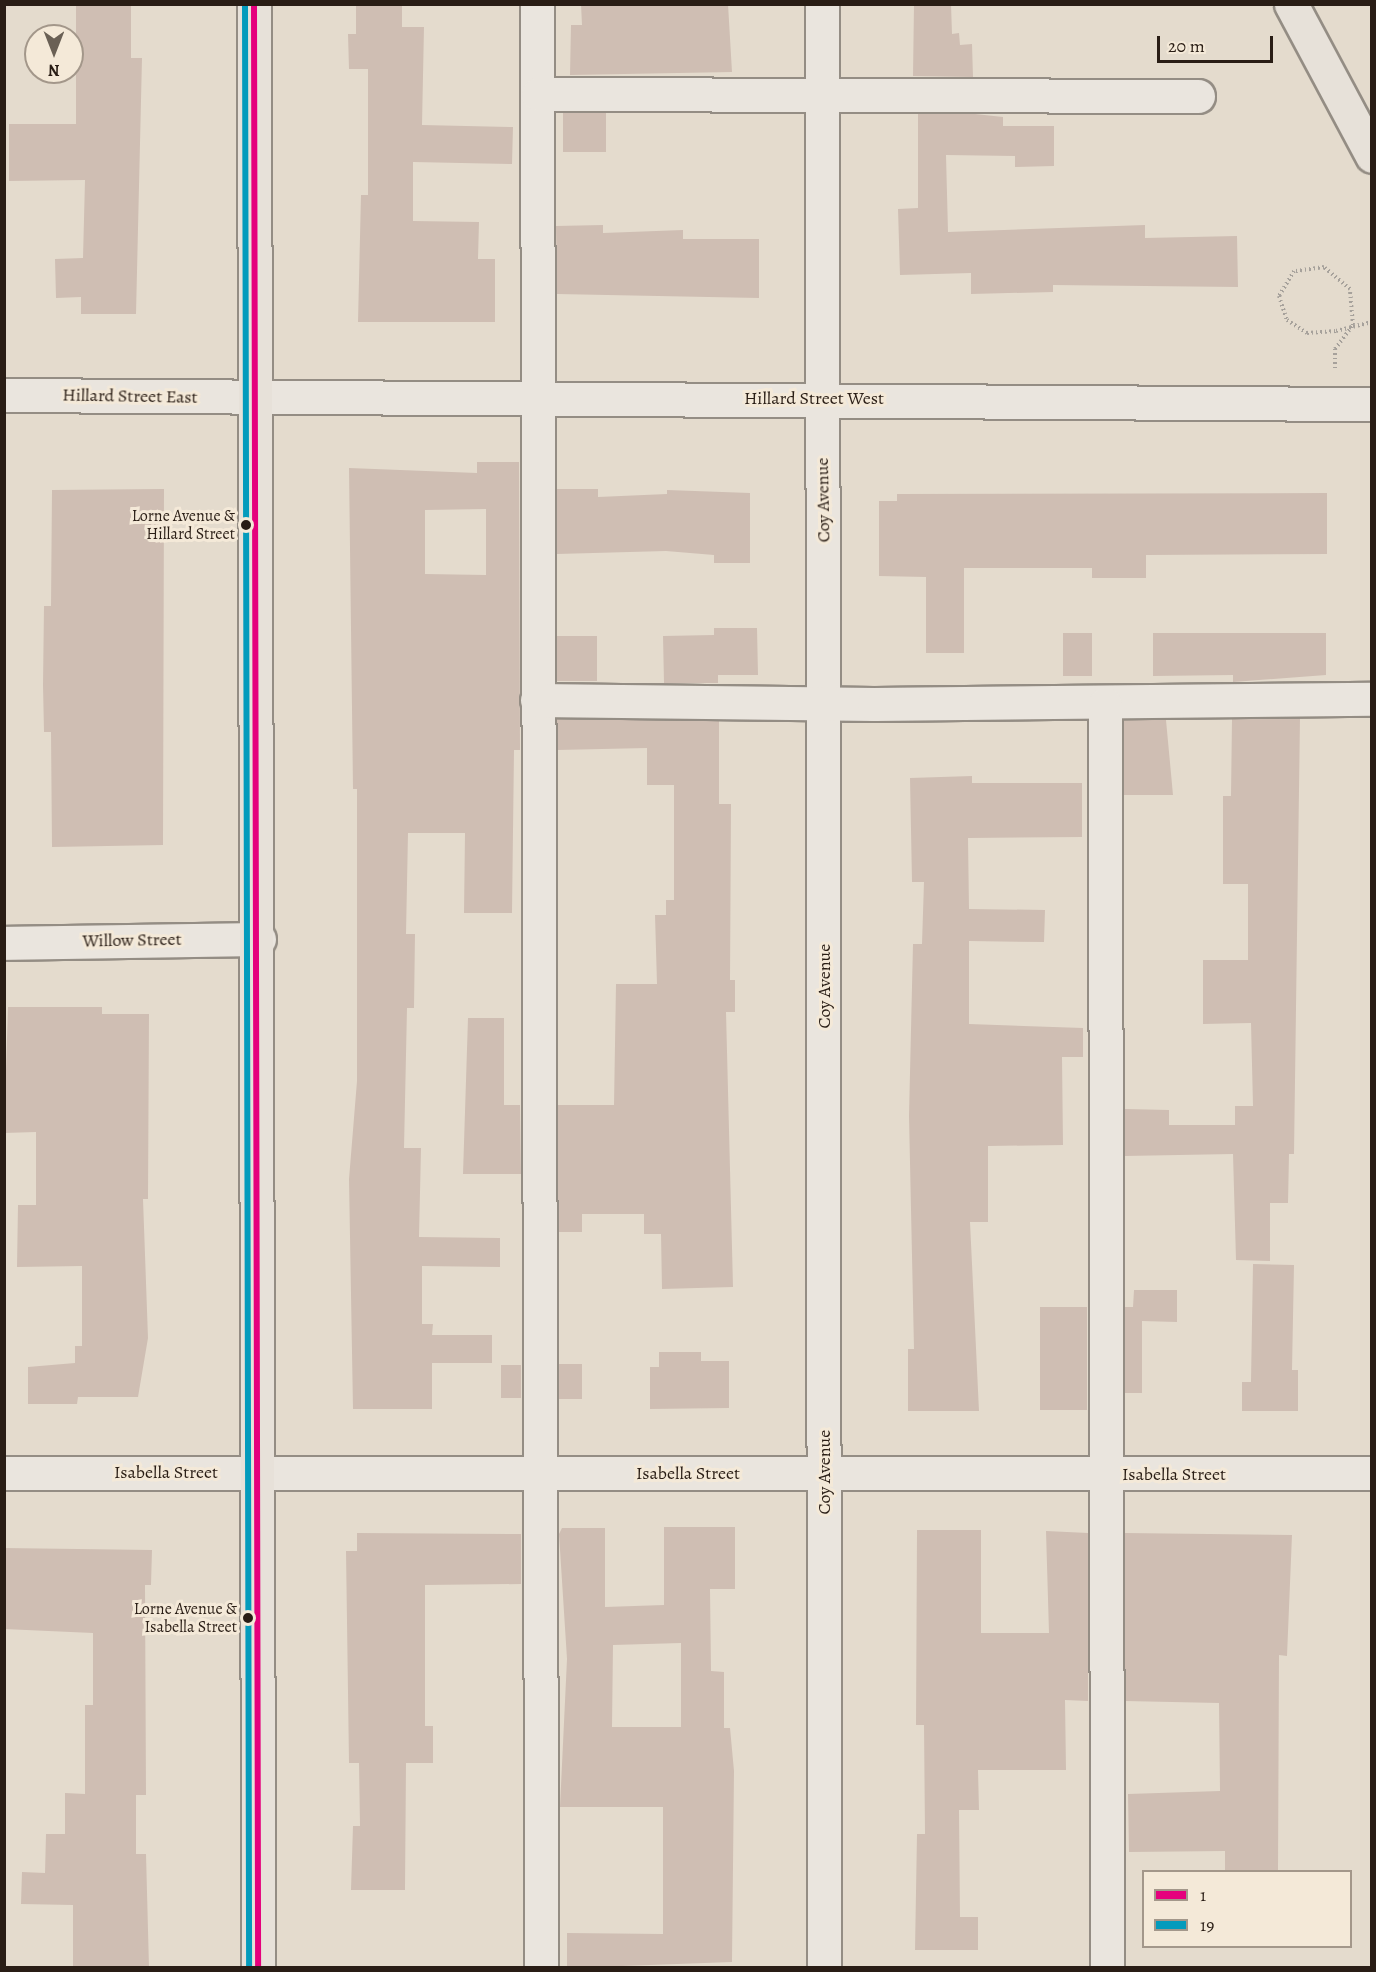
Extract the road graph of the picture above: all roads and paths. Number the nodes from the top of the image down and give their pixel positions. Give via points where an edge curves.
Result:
1 (254, 4) edge
2 (537, 4) edge
3 (822, 4) edge
4 (1271, 4) edge
5 (1291, 4) edge
6 (538, 94) junction
7 (822, 94) junction
8 (1198, 96) dead end
9 (1338, 100) junction
10 (1371, 156) edge
11 (1371, 322) edge
12 (4, 394) edge
13 (535, 395) junction
14 (256, 397) junction
15 (822, 398) junction
16 (1335, 402) junction
17 (1371, 404) edge
18 (1371, 699) edge
19 (537, 700) junction
20 (825, 704) junction
21 (1105, 704) junction
22 (259, 939) junction
23 (4, 943) edge
24 (258, 1471) junction
25 (4, 1473) edge
26 (540, 1473) junction
27 (824, 1473) junction
28 (1371, 1473) edge
29 (1106, 1475) junction
30 (258, 1968) edge
31 (541, 1968) edge
32 (824, 1968) edge
33 (1107, 1968) edge

1 - 14 main road
2 - 6 street
3 - 7 street, Coy Avenue
4 - 9 main road
5 - 9 main road
6 - 7 street
6 - 13 street
7 - 8 street
7 - 15 street, Coy Avenue
9 - 10 main road
11 - 16 path, bridge via 1307,333 1287,320 1280,296 1288,276 1313,266 1331,270 1350,289 1355,313 1353,325 1335,349
12 - 14 street, Hillard Street East
13 - 14 street, Hillard Street West
13 - 15 street, Hillard Street West
13 - 19 street
14 - 22 main road
15 - 16 street, Hillard Street West
15 - 20 street, Coy Avenue
16 - 17 street, Hillard Street West
18 - 21 street
19 - 20 street
19 - 26 street
20 - 21 street
20 - 27 street, Coy Avenue
21 - 29 street
22 - 23 street, Willow Street
22 - 24 main road
24 - 25 street, Isabella Street
24 - 26 street, Isabella Street
24 - 30 main road
26 - 27 street, Isabella Street
26 - 31 street
27 - 29 street, Isabella Street
27 - 32 street, Coy Avenue
28 - 29 street, Isabella Street
29 - 33 street

